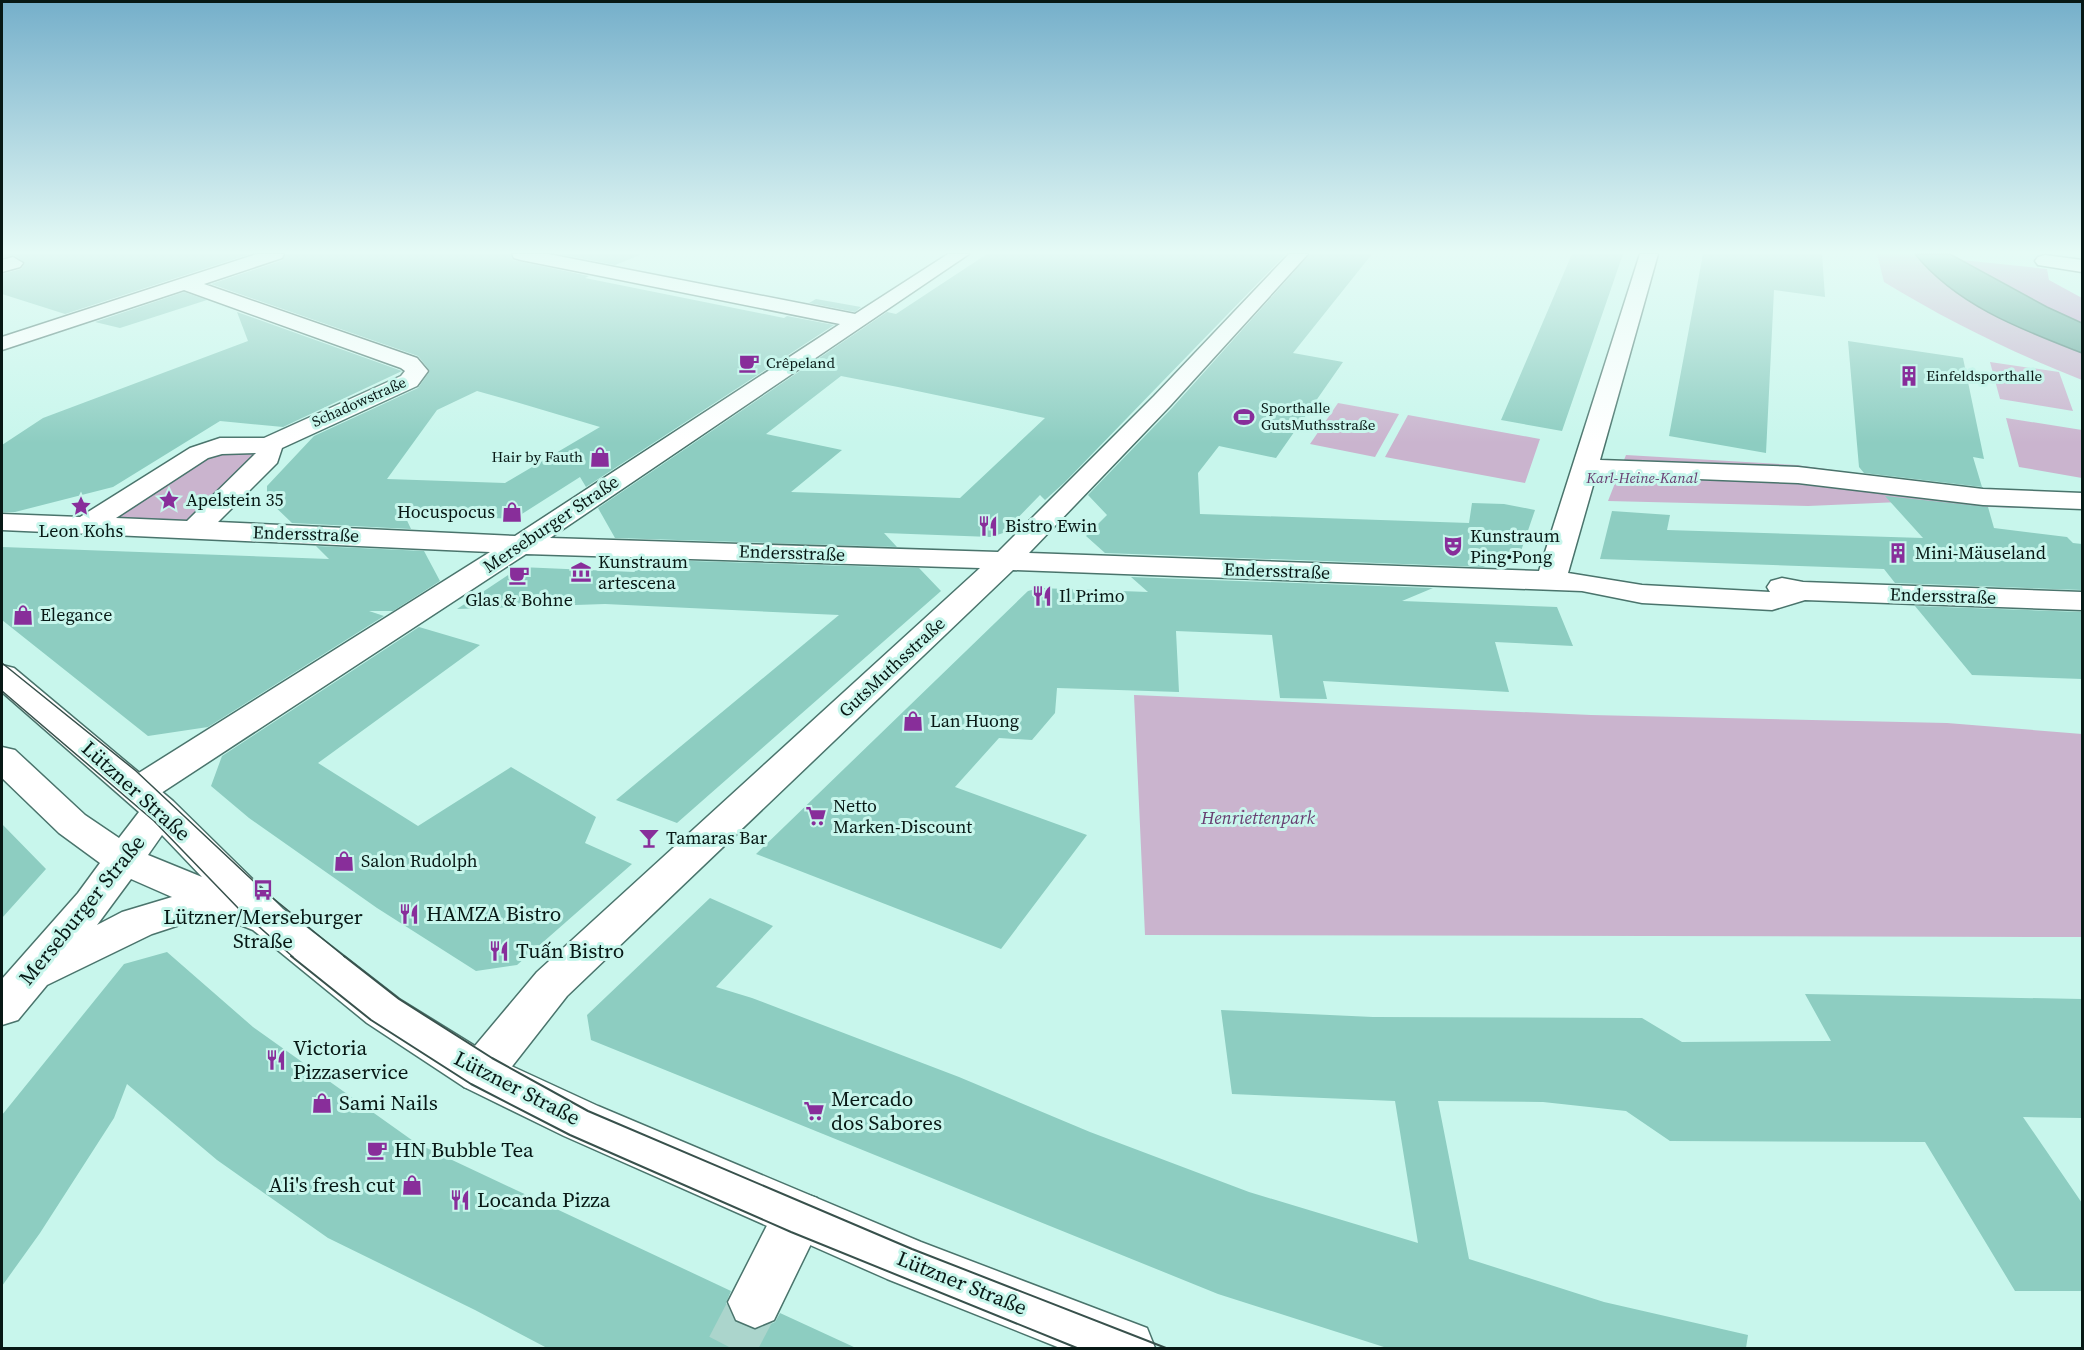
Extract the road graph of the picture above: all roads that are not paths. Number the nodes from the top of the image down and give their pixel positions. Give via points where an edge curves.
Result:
1 (84, 317) edge
2 (279, 317) edge
3 (838, 317) edge
4 (862, 317) edge
5 (1240, 317) edge
6 (1630, 317) edge
7 (856, 321) junction
8 (2, 344) edge
9 (270, 445) junction
10 (1585, 467) junction
11 (2082, 501) edge
12 (2, 522) edge
13 (85, 526) junction
14 (194, 531) junction
15 (520, 545) junction
16 (1005, 561) junction
17 (1551, 581) junction
18 (2082, 601) edge
19 (2, 675) edge
20 (2, 758) edge
21 (150, 800) junction
22 (124, 861) junction
23 (212, 899) junction
24 (268, 920) junction
25 (14, 993) edge
26 (480, 1073) junction
27 (799, 1215) junction
28 (755, 1302) tunnel mouth
29 (1127, 1348) edge

1 - 8 street
2 - 9 street, Schadowstraße via 409,363 417,371 409,381
3 - 7 street
4 - 7 street, Merseburger Straße
5 - 16 street, GutsMuthsstraße
6 - 10 street
7 - 15 street, Merseburger Straße
9 - 13 street, Schadowstraße via 208,448
9 - 14 street via 268,458
10 - 11 street via 1797,475 1972,496
10 - 17 street
12 - 13 street, Endersstraße
13 - 14 street, Endersstraße
14 - 15 street, Endersstraße
15 - 16 street, Endersstraße
15 - 21 street, Merseburger Straße
16 - 17 street, Endersstraße
16 - 26 street, GutsMuthsstraße via 552,984
17 - 18 street, Endersstraße via 1582,582 1642,594 1760,600 1803,591
19 - 21 street, Lützner Straße
20 - 22 street via 72,824
21 - 22 street, Merseburger Straße
21 - 24 street, Lützner Straße
22 - 23 street
22 - 25 street, Merseburger Straße
23 - 24 street
23 - 25 street via 137,923
24 - 26 street, Lützner Straße via 383,1011
26 - 27 street, Lützner Straße via 580,1121
27 - 28 street
27 - 29 street, Lützner Straße

